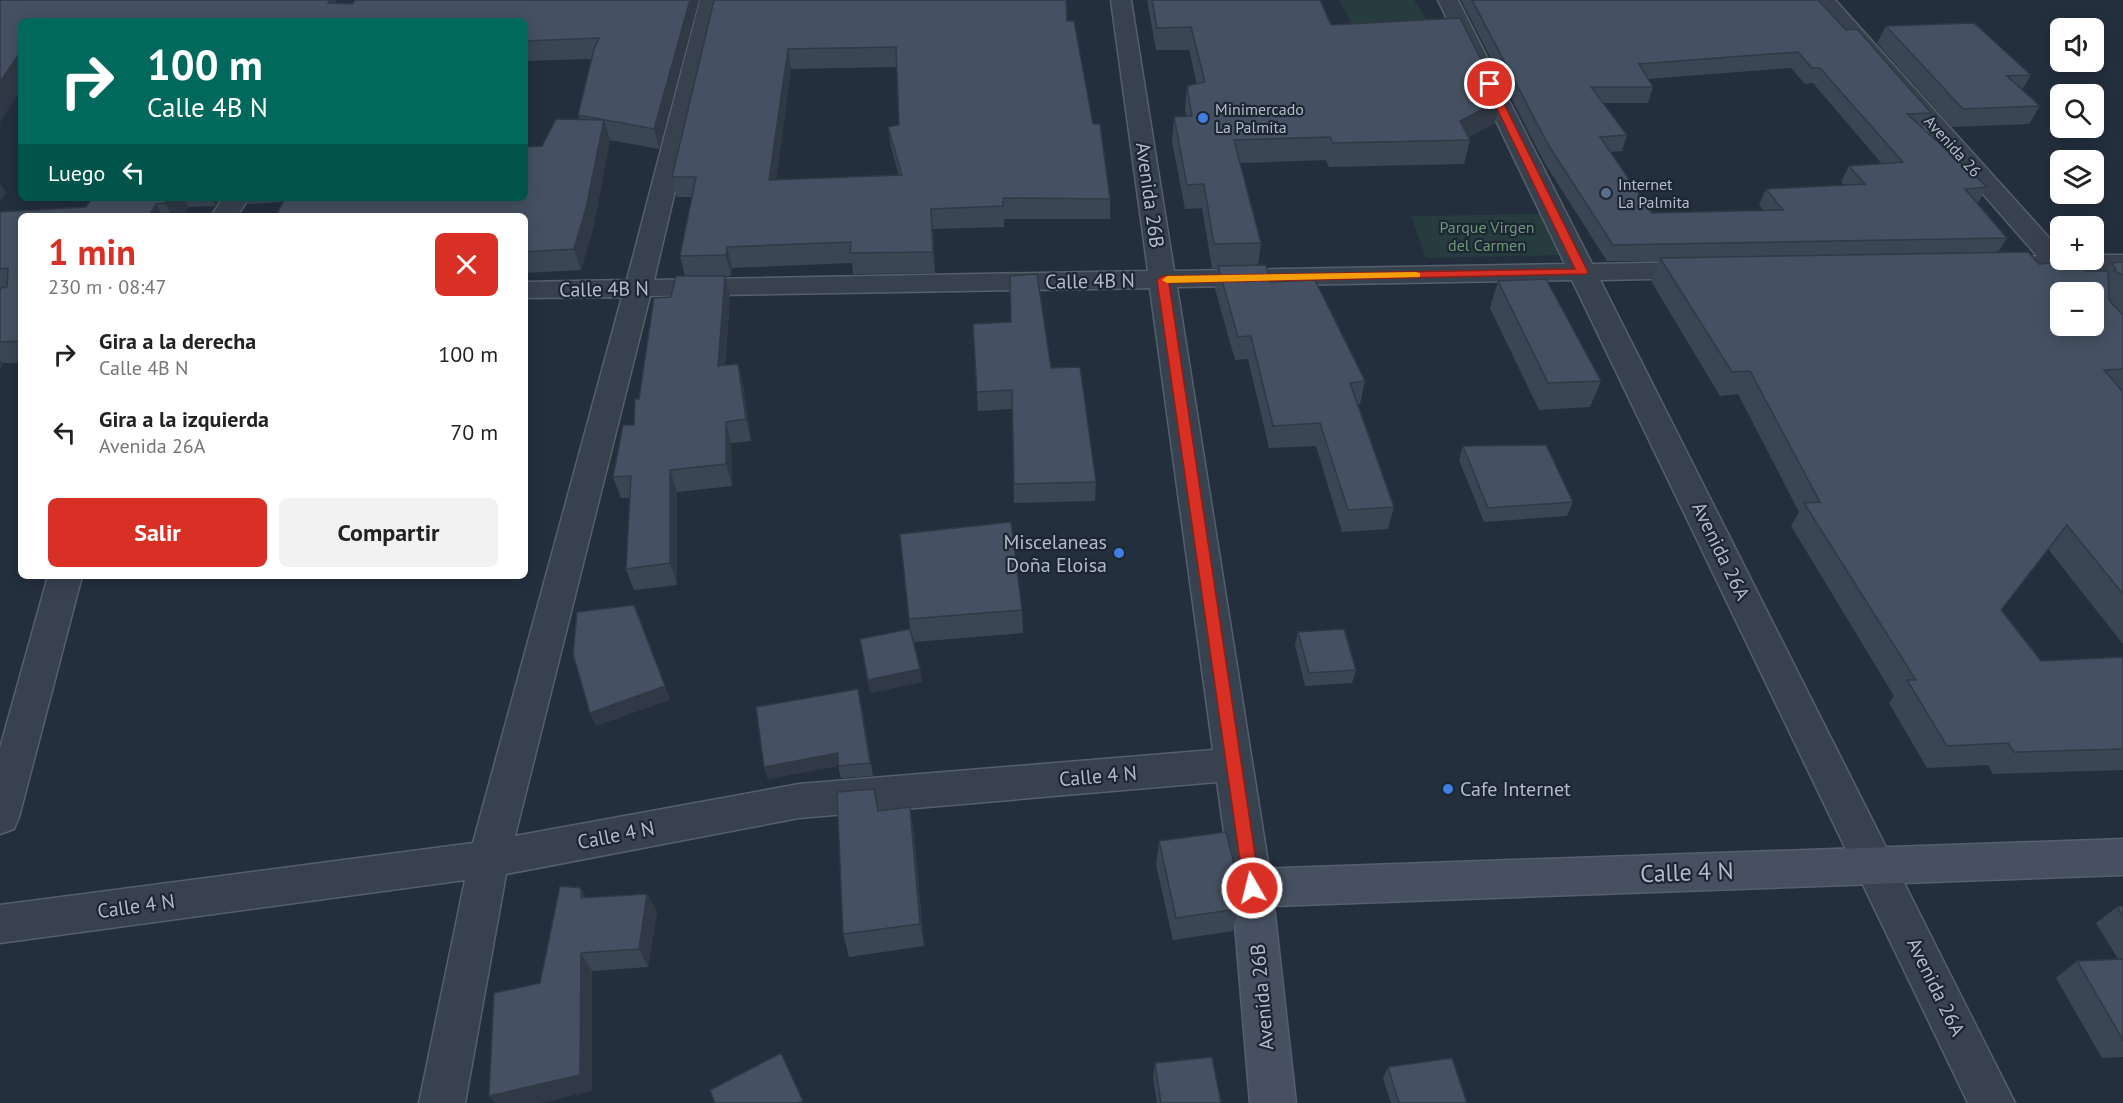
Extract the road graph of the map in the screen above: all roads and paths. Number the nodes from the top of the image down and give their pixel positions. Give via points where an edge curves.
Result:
1 (710, 0) edge
2 (1121, 0) edge
3 (1448, 0) edge
4 (1824, 0) edge
5 (2050, 255) edge
6 (2123, 262) edge
7 (2104, 263) edge
8 (2010, 264) edge
9 (2050, 264) edge
10 (1725, 269) edge
11 (2063, 270) edge
12 (1582, 272) junction
13 (1163, 280) junction
14 (2074, 282) edge
15 (638, 289) junction
16 (528, 291) edge
17 (64, 579) edge
18 (1234, 764) junction
19 (0, 817) edge
20 (2123, 857) edge
21 (489, 859) junction
22 (1876, 866) junction
23 (1252, 888) junction
24 (0, 924) edge
25 (442, 1103) edge
26 (1273, 1103) edge
27 (1992, 1103) edge

1 - 15 street
2 - 13 street, Avenida 26B
3 - 12 street, Avenida 26A
4 - 5 street, Avenida 26
6 - 7 street
8 - 9 street
10 - 12 street, Calle 4B N
11 - 14 street, Avenida 26
12 - 13 street, Calle 4B N
12 - 22 street, Avenida 26A
13 - 15 street, Calle 4B N
13 - 18 street, Avenida 26B
15 - 16 street, Calle 4B N
15 - 21 street
17 - 19 street
18 - 21 street, Calle 4 N via 799,801
18 - 23 street, Avenida 26B
20 - 22 street, Calle 4 N
21 - 24 street, Calle 4 N
21 - 25 street
22 - 23 street, Calle 4 N
22 - 27 street, Avenida 26A
23 - 26 street, Avenida 26B

